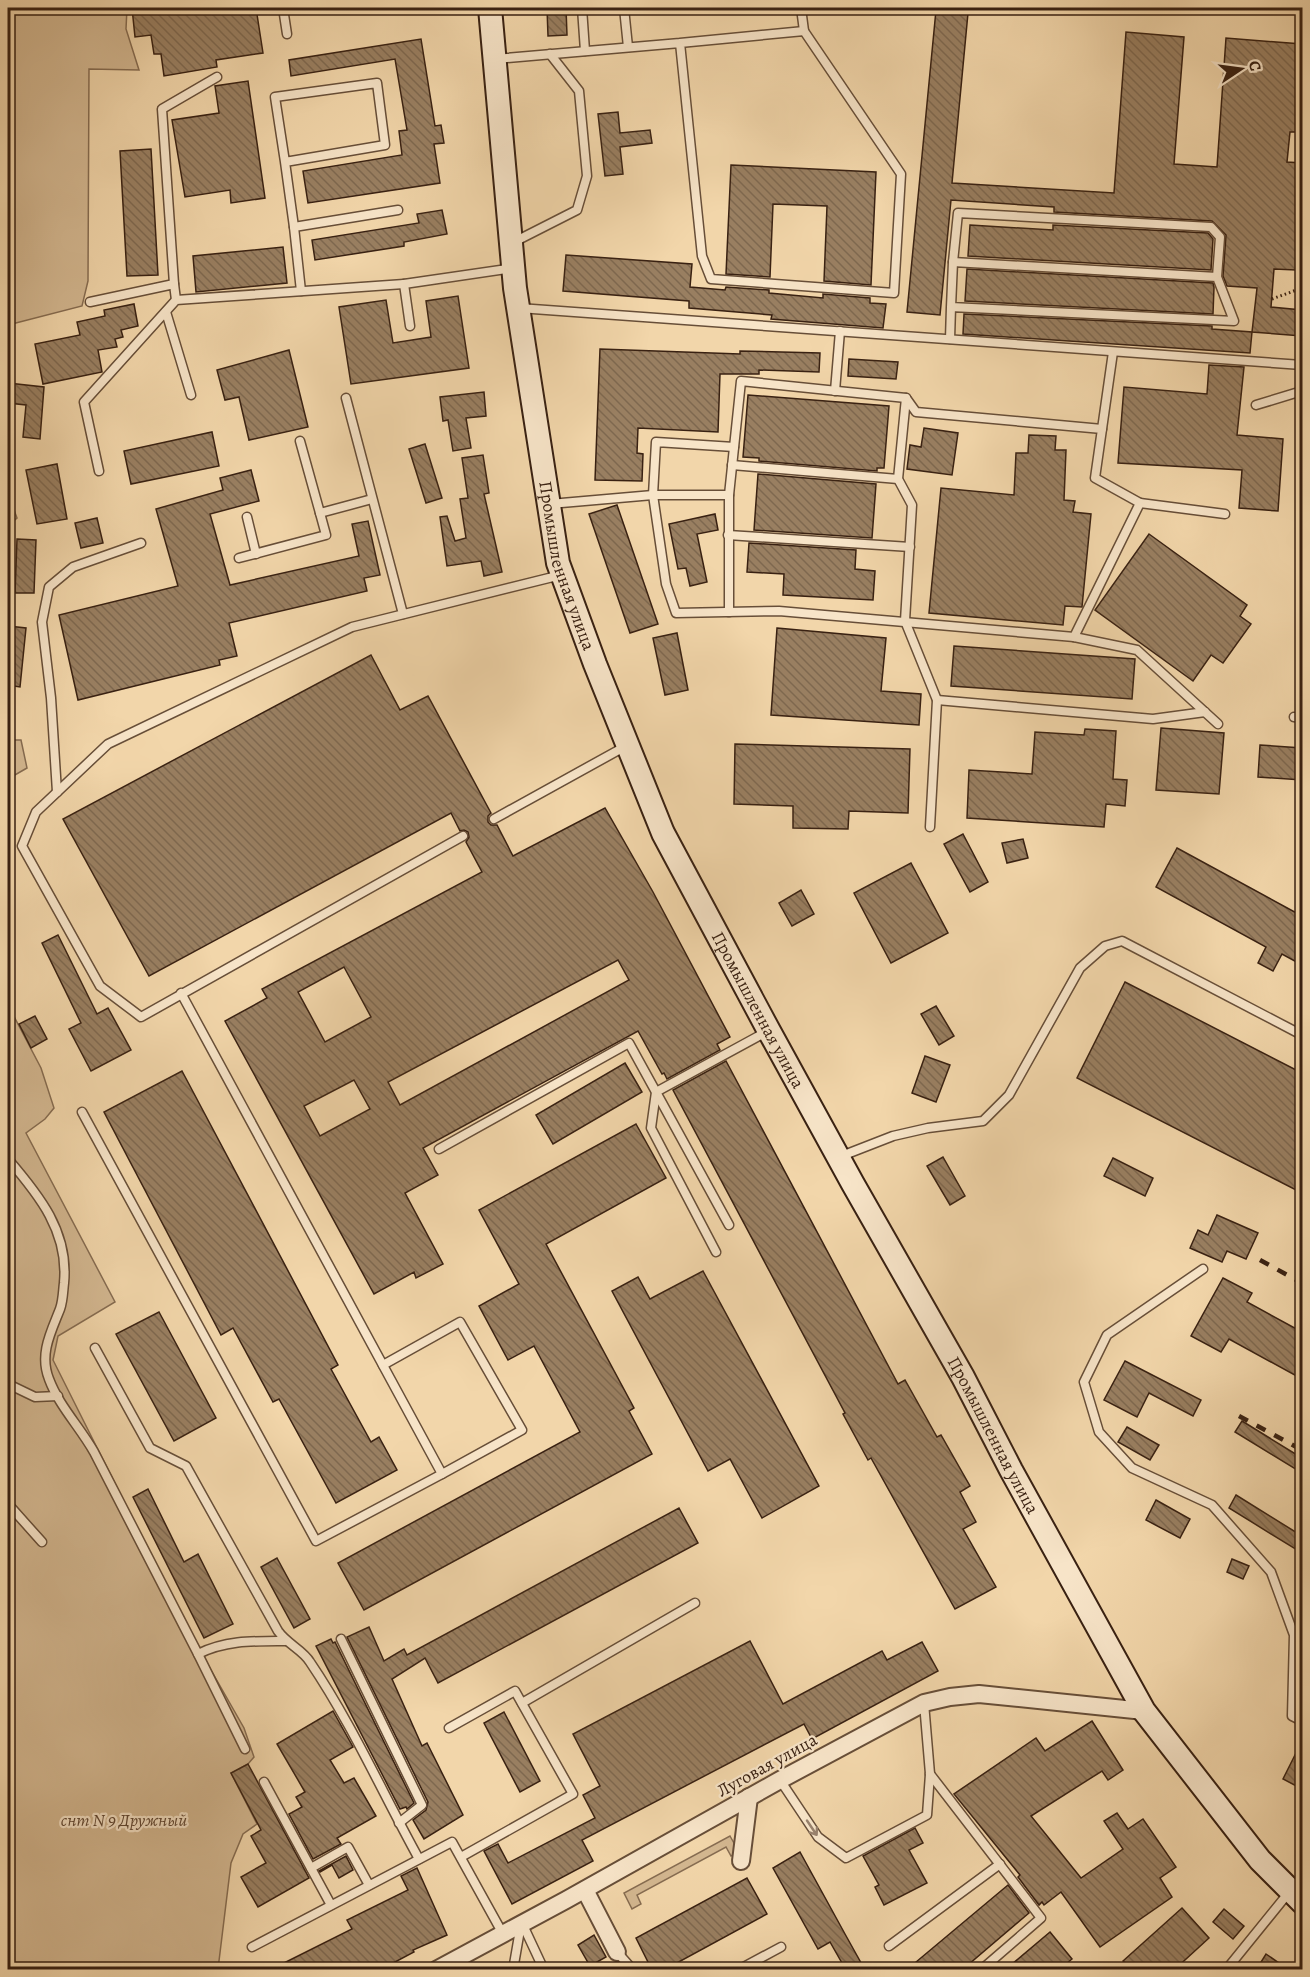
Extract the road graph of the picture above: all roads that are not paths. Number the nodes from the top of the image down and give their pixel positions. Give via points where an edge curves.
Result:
1 (283, 8) edge
2 (490, 8) edge
3 (582, 8) edge
4 (624, 8) edge
5 (801, 8) edge
6 (804, 31) junction
7 (287, 34) dead end
8 (680, 43) junction
9 (628, 47) junction
10 (585, 51) junction
11 (550, 54) junction
12 (495, 59) junction
13 (217, 77) dead end
14 (285, 162) junction
15 (398, 210) dead end
16 (294, 227) junction
17 (511, 243) junction
18 (953, 262) junction
19 (513, 268) junction
20 (1217, 276) junction
21 (174, 284) junction
22 (404, 284) junction
23 (302, 291) junction
24 (176, 300) junction
25 (90, 302) dead end
26 (951, 307) junction
27 (519, 308) junction
28 (166, 312) junction
29 (410, 326) dead end
30 (840, 332) junction
31 (950, 339) junction
32 (1113, 352) junction
33 (1302, 365) edge
34 (835, 391) junction
35 (1302, 391) edge
36 (191, 394) dead end
37 (346, 398) dead end
38 (906, 398) junction
39 (1256, 405) dead end
40 (1102, 429) junction
41 (300, 441) dead end
42 (734, 447) junction
43 (1302, 457) edge
44 (732, 465) junction
45 (99, 471) dead end
46 (1302, 478) edge
47 (898, 479) junction
48 (653, 495) junction
49 (729, 495) junction
50 (372, 499) junction
51 (1140, 503) junction
52 (549, 504) junction
53 (320, 513) junction
54 (1225, 514) dead end
55 (247, 518) dead end
56 (729, 535) junction
57 (141, 543) dead end
58 (910, 547) junction
59 (256, 554) junction
60 (239, 558) dead end
61 (563, 575) junction
62 (729, 612) junction
63 (402, 614) junction
64 (905, 621) junction
65 (1074, 637) junction
66 (937, 700) junction
67 (1205, 712) junction
68 (1218, 724) dead end
69 (629, 744) junction
70 (57, 792) junction
71 (494, 819) dead end
72 (930, 827) dead end
73 (463, 837) dead end
74 (181, 993) junction
75 (769, 1031) junction
76 (1302, 1035) edge
77 (656, 1092) junction
78 (82, 1112) dead end
79 (439, 1149) dead end
80 (838, 1157) junction
81 (8, 1159) edge
82 (729, 1225) dead end
83 (716, 1252) dead end
84 (1203, 1269) dead end
85 (95, 1348) dead end
86 (383, 1365) junction
87 (8, 1384) edge
88 (58, 1396) junction
89 (442, 1474) junction
90 (8, 1504) edge
91 (42, 1542) dead end
92 (695, 1603) dead end
93 (341, 1639) dead end
94 (285, 1641) junction
95 (198, 1654) junction
96 (522, 1703) junction
97 (924, 1703) junction
98 (1144, 1711) junction
99 (1302, 1721) edge
100 (449, 1728) dead end
101 (245, 1749) dead end
102 (930, 1774) junction
103 (780, 1780) junction
104 (264, 1782) dead end
105 (749, 1797) junction
106 (399, 1823) junction
107 (461, 1857) junction
108 (419, 1859) junction
109 (741, 1862) dead end
110 (1000, 1864) junction
111 (310, 1868) junction
112 (369, 1885) junction
113 (585, 1890) junction
114 (1297, 1896) edge
115 (331, 1905) junction
116 (522, 1923) junction
117 (503, 1934) junction
118 (889, 1946) dead end
119 (252, 1947) dead end
120 (781, 1947) dead end
121 (617, 1952) joint
122 (441, 1968) edge
123 (513, 1970) edge
124 (544, 1970) edge
125 (633, 1970) edge
126 (738, 1970) edge
127 (981, 1970) edge
128 (1226, 1970) edge

1 - 7 lane
2 - 12 main road, Промышленная улица
3 - 10 lane
4 - 9 lane
5 - 6 lane
6 - 8 lane
6 - 8 lane via 901,174 894,293 711,279 702,256
8 - 9 lane
9 - 10 lane
10 - 11 lane
11 - 12 lane
11 - 17 lane via 579,91 587,176 577,210
12 - 17 main road, Промышленная улица
13 - 21 lane via 162,109
14 - 14 lane via 386,145 377,83 275,97
14 - 16 lane
15 - 16 lane
16 - 23 lane
17 - 19 main road, Промышленная улица
18 - 20 lane
18 - 20 lane via 958,213 1211,227 1220,237
18 - 26 lane
19 - 22 lane
19 - 27 main road, Промышленная улица
20 - 26 lane via 1234,321
21 - 24 lane
21 - 25 lane
22 - 23 lane
22 - 29 lane
23 - 24 lane
24 - 28 lane
26 - 31 lane
27 - 30 lane
27 - 52 main road, Промышленная улица
28 - 36 lane
28 - 45 lane via 84,402
30 - 31 lane
30 - 34 lane
31 - 32 lane
32 - 33 lane
32 - 40 lane
34 - 38 lane
34 - 42 lane via 741,381
35 - 39 lane
37 - 50 lane
38 - 40 lane via 916,412
38 - 47 lane
40 - 51 lane via 1095,478
41 - 53 lane
42 - 44 lane
42 - 48 lane via 656,442
43 - 46 lane
44 - 47 lane
44 - 49 lane
47 - 58 lane via 912,505
48 - 49 lane
48 - 52 lane
48 - 62 lane via 666,584 676,614
49 - 56 lane
50 - 53 lane
50 - 63 lane
51 - 54 lane
51 - 65 lane
52 - 61 main road, Промышленная улица
53 - 59 lane via 326,536
55 - 59 lane
56 - 58 lane
56 - 62 lane
57 - 70 lane via 73,567 49,587 42,622
58 - 64 lane
59 - 60 lane
61 - 63 lane
61 - 69 main road, Промышленная улица
62 - 64 lane via 779,611
63 - 70 lane via 352,627 108,744
64 - 65 lane
64 - 66 lane
65 - 67 lane via 1137,650
66 - 67 lane via 1153,719
66 - 72 lane
67 - 68 lane
69 - 71 lane
69 - 75 main road, Промышленная улица via 663,833
70 - 74 lane via 36,812 22,846 100,986 141,1017
73 - 74 lane
74 - 86 lane
75 - 77 lane
75 - 80 main road, Промышленная улица
76 - 80 lane via 1122,941 1105,945 1080,968 1010,1095 983,1121 892,1136
77 - 79 lane via 629,1043
77 - 82 lane
77 - 83 lane via 651,1128
78 - 89 lane via 316,1541
80 - 98 main road, Промышленная улица via 963,1377
81 - 88 lane via 40,1197 63,1247 61,1307 44,1359
84 - 99 lane via 1107,1335 1084,1382 1099,1432 1132,1468 1212,1505 1271,1572 1294,1635 1293,1716
85 - 94 lane via 150,1448 186,1466
86 - 89 lane
86 - 89 lane via 460,1322 522,1430
87 - 88 lane via 35,1397
88 - 95 lane via 92,1450
90 - 91 lane
92 - 96 lane
93 - 106 lane via 422,1805
94 - 95 lane via 244,1641
94 - 106 lane via 308,1659 330,1692
95 - 101 lane
96 - 100 lane via 515,1691
96 - 107 lane via 573,1794
97 - 98 street, Луговая улица via 980,1694
97 - 102 lane
97 - 103 street, Луговая улица
98 - 114 main road, Промышленная улица via 1260,1860
103 -> 102 lane via 818,1837 846,1858 927,1815
102 - 110 lane
103 - 105 street, Луговая улица
104 - 111 lane
105 - 109 street
105 - 113 street, Луговая улица
106 - 108 lane
107 - 108 lane via 452,1842
107 - 117 lane
108 - 112 lane
110 - 118 lane
110 - 127 lane via 1041,1918
111 - 112 lane via 348,1847
111 - 115 lane
112 - 115 lane
113 - 116 street, Луговая улица
113 - 121 street
114 - 128 lane
115 - 119 lane
116 - 117 street, Луговая улица
116 - 123 lane
116 - 124 lane
117 - 122 street, Луговая улица
120 - 126 lane
121 - 125 lane

